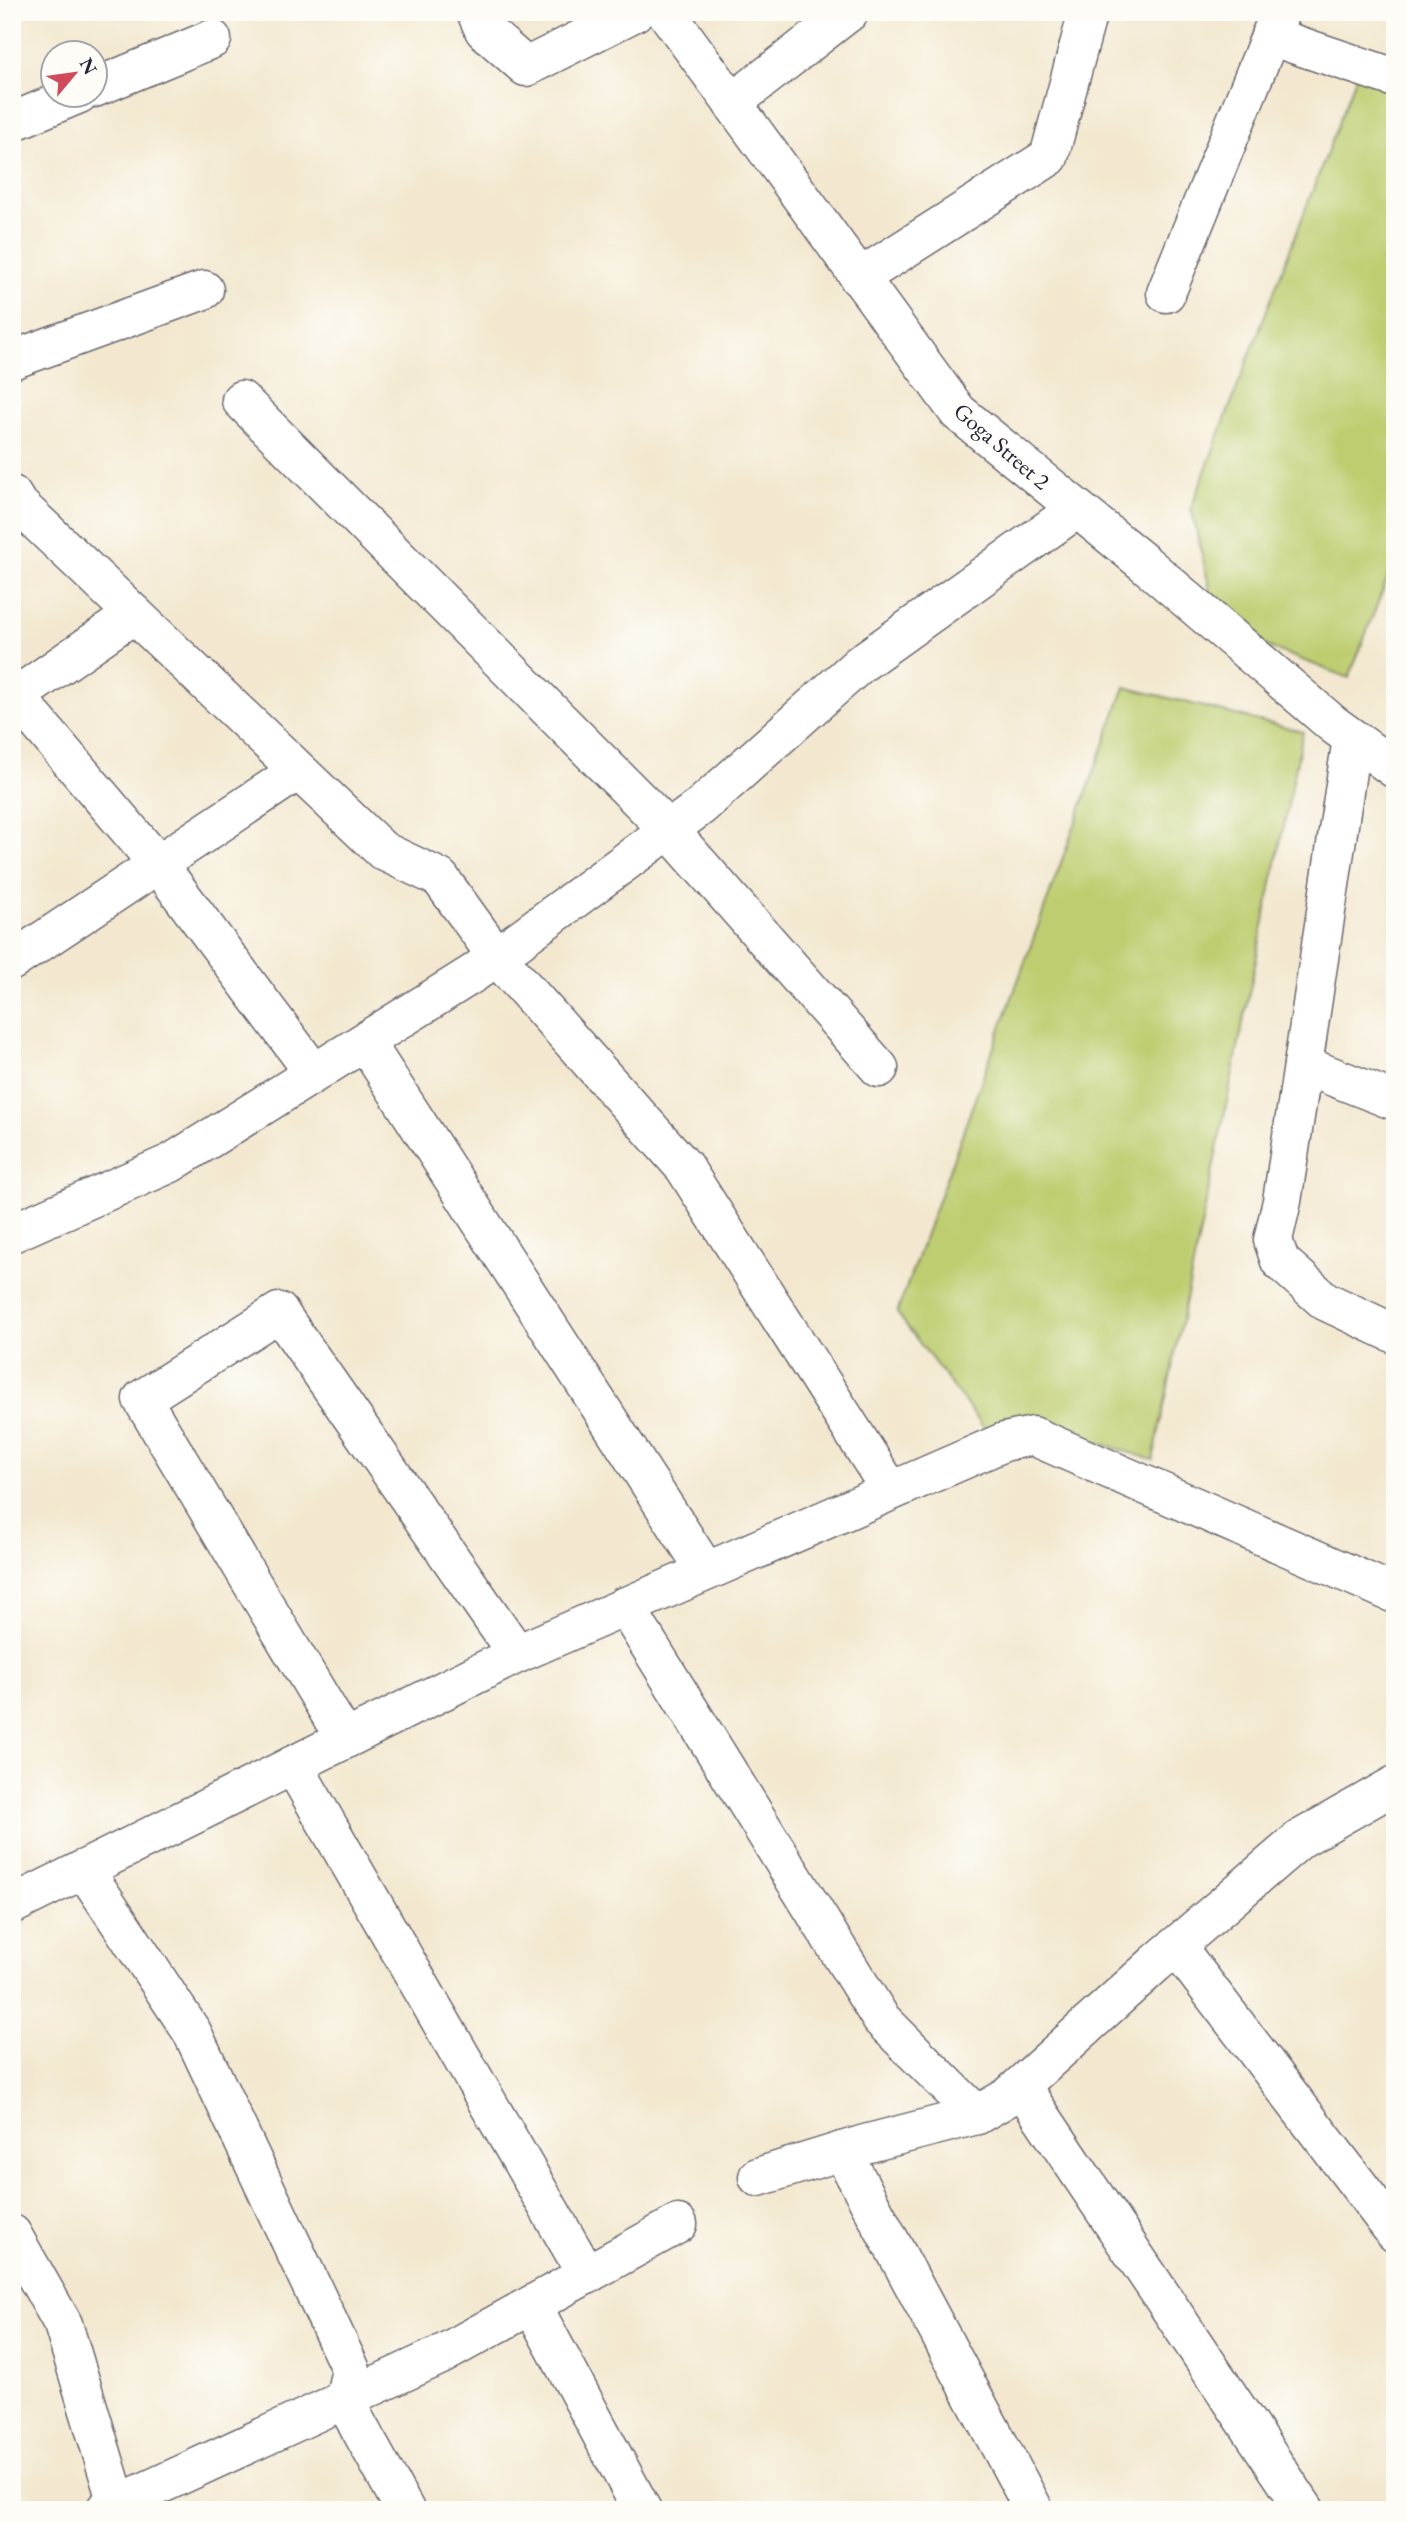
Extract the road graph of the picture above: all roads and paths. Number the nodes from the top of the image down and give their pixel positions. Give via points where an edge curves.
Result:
1 (476, 12) edge
2 (635, 12) edge
3 (666, 12) edge
4 (849, 12) edge
5 (1088, 12) edge
6 (1275, 24) edge
7 (212, 39) dead end
8 (1395, 78) edge
9 (108, 82) edge
10 (732, 103) junction
11 (46, 108) edge
12 (12, 122) edge
13 (859, 278) junction
14 (204, 290) dead end
15 (1166, 293) dead end
16 (12, 360) edge
17 (241, 400) dead end
18 (12, 495) edge
19 (1077, 509) junction
20 (134, 614) junction
21 (13, 696) edge
22 (1352, 738) junction
23 (1395, 769) edge
24 (298, 771) junction
25 (669, 830) junction
26 (158, 864) junction
27 (497, 957) junction
28 (12, 961) edge
29 (365, 1042) junction
30 (1303, 1065) junction
31 (879, 1068) dead end
32 (314, 1073) junction
33 (1395, 1101) edge
34 (12, 1233) edge
35 (1395, 1334) edge
36 (891, 1491) junction
37 (706, 1571) junction
38 (1395, 1594) edge
39 (625, 1606) junction
40 (517, 1654) junction
41 (345, 1739) junction
42 (293, 1765) junction
43 (1395, 1785) edge
44 (84, 1869) junction
45 (12, 1905) edge
46 (1176, 1945) junction
47 (1021, 2086) junction
48 (977, 2115) junction
49 (842, 2151) junction
50 (758, 2177) dead end
51 (678, 2224) dead end
52 (1395, 2233) edge
53 (12, 2234) edge
54 (587, 2275) junction
55 (532, 2305) junction
56 (344, 2400) junction
57 (113, 2508) edge
58 (405, 2510) edge
59 (642, 2510) edge
60 (1034, 2510) edge
61 (1305, 2510) edge

1 - 2 street via 484,30 526,67
3 - 10 street, Goga Street 2
4 - 10 street
5 - 13 street via 1049,158
6 - 8 street
6 - 15 street
7 - 9 street
10 - 13 street, Goga Street 2
11 - 12 street
13 - 19 street, Goga Street 2 via 958,412
14 - 16 street
17 - 25 street
18 - 20 street
19 - 22 street, Goga Street 2
19 - 25 street via 860,664
20 - 21 street
20 - 24 street
21 - 26 street
22 - 23 street, Goga Street 2
22 - 30 street
24 - 26 street
24 - 27 street via 383,851 440,878
25 - 27 street
25 - 31 street
26 - 28 street
26 - 32 street
27 - 29 street
27 - 36 street via 684,1167
29 - 32 street
29 - 37 street
30 - 33 street
30 - 35 street via 1273,1240 1280,1261 1325,1301
32 - 34 street via 171,1163
36 - 37 street
36 - 38 street via 1004,1442 1033,1436
37 - 39 street
39 - 40 street
39 - 48 street via 881,2019
40 - 41 street
40 - 41 street via 279,1312 142,1399
41 - 42 street
42 - 44 street
42 - 54 street
43 - 46 street via 1300,1839
44 - 45 street
44 - 56 street via 192,2032 351,2370
46 - 47 street
46 - 52 street
47 - 48 street
47 - 61 street
48 - 49 street
49 - 50 street
49 - 60 street
51 - 54 street
53 - 57 street via 63,2324
54 - 55 street
55 - 56 street via 439,2356
55 - 59 street
56 - 57 street
56 - 58 street

